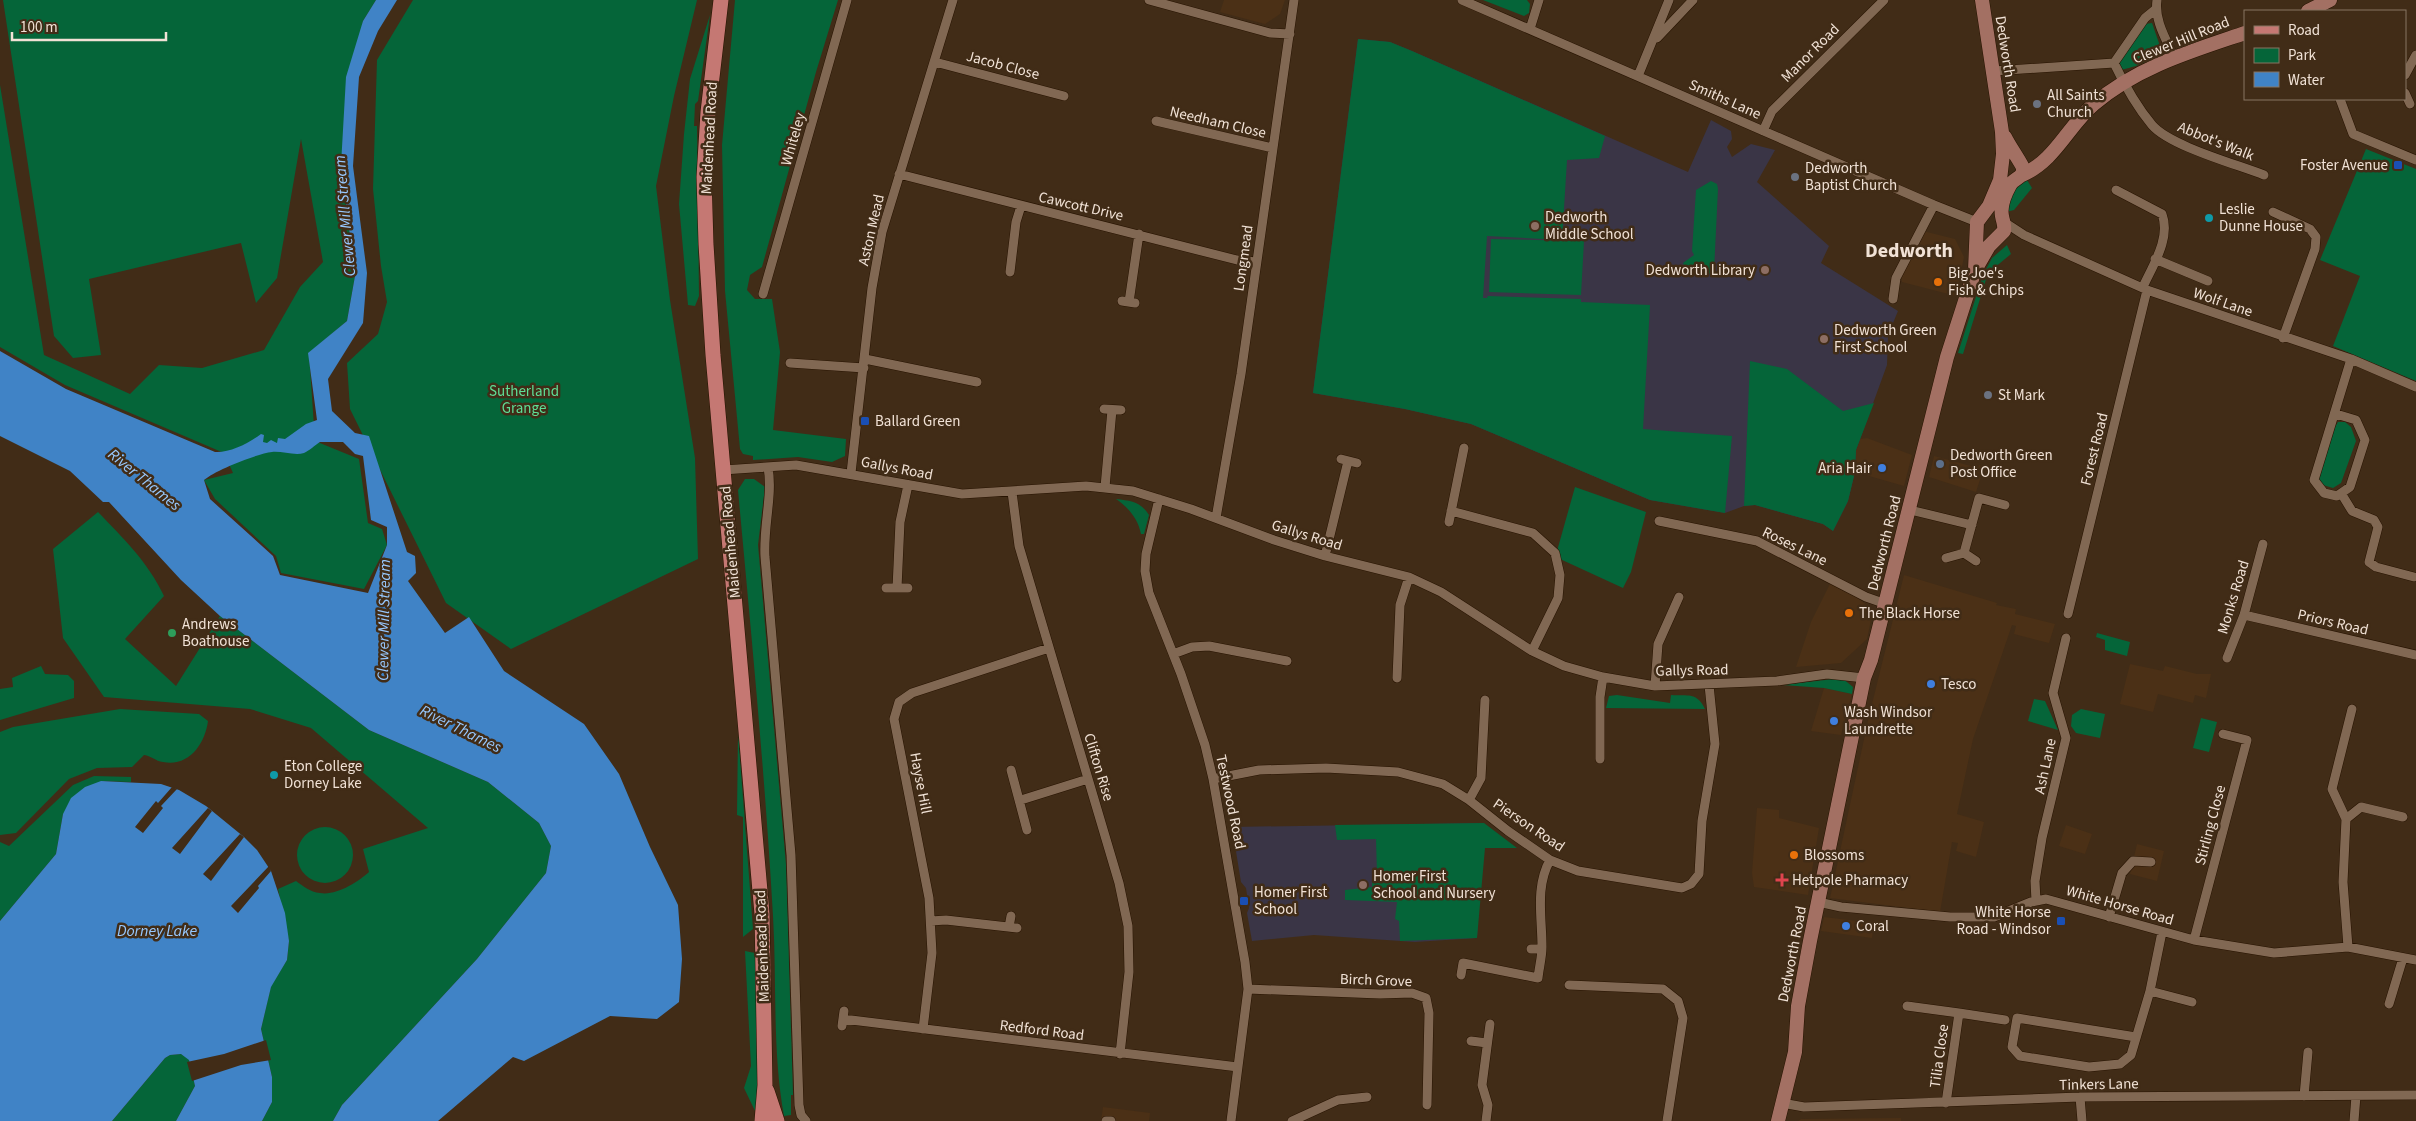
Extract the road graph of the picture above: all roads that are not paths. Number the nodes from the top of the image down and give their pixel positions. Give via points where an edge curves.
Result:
1 (721, 0) edge
2 (847, 0) edge
3 (953, 0) edge
4 (1149, 0) edge
5 (1294, 0) edge
6 (1462, 0) edge
7 (1539, 0) edge
8 (1669, 0) edge
9 (1693, 0) edge
10 (1884, 0) edge
11 (1982, 0) edge
12 (2330, 0) edge
13 (2157, 5) edge
14 (2311, 10) edge
15 (1530, 29) junction
16 (2244, 33) edge
17 (1290, 34) junction
18 (1653, 42) junction
19 (2416, 55) edge
20 (2174, 57) junction
21 (934, 62) junction
22 (2114, 63) junction
23 (1992, 71) junction
24 (2406, 73) edge
25 (1638, 76) junction
26 (2123, 82) junction
27 (2406, 95) edge
28 (1064, 96) dead end
29 (2340, 100) edge
30 (2410, 104) dead end
31 (1156, 121) dead end
32 (1763, 131) junction
33 (2002, 132) junction
34 (1274, 148) junction
35 (2416, 160) edge
36 (2001, 167) junction
37 (2018, 169) junction
38 (900, 174) junction
39 (2264, 175) dead end
40 (2116, 190) dead end
41 (1934, 205) junction
42 (1021, 206) junction
43 (2273, 212) dead end
44 (1980, 222) junction
45 (2001, 228) junction
46 (1139, 234) junction
47 (2155, 259) junction
48 (1256, 262) junction
49 (1975, 270) junction
50 (1010, 272) dead end
51 (2208, 280) dead end
52 (756, 284) dead end
53 (2145, 289) junction
54 (1893, 299) dead end
55 (1129, 302) dead end
56 (2283, 338) junction
57 (2351, 359) junction
58 (790, 363) dead end
59 (864, 363) junction
60 (977, 382) dead end
61 (2416, 387) edge
62 (1113, 410) dead end
63 (2336, 414) junction
64 (1464, 448) dead end
65 (1349, 461) dead end
66 (768, 467) junction
67 (723, 470) junction
68 (851, 473) junction
69 (908, 485) junction
70 (1105, 487) junction
71 (1012, 492) junction
72 (2341, 493) junction
73 (1159, 499) junction
74 (2005, 504) dead end
75 (1910, 510) junction
76 (1451, 511) junction
77 (1216, 518) junction
78 (1659, 521) dead end
79 (1449, 522) dead end
80 (1972, 525) junction
81 (2263, 544) dead end
82 (1964, 554) junction
83 (1325, 556) junction
84 (1946, 558) dead end
85 (1976, 561) dead end
86 (2414, 576) dead end
87 (1409, 577) junction
88 (886, 588) dead end
89 (897, 588) junction
90 (908, 588) dead end
91 (1679, 597) dead end
92 (1886, 604) junction
93 (2068, 614) dead end
94 (2244, 615) junction
95 (2066, 638) dead end
96 (1049, 648) junction
97 (1532, 651) junction
98 (1173, 654) junction
99 (2416, 655) edge
100 (2227, 658) dead end
101 (1287, 661) dead end
102 (1603, 677) junction
103 (1397, 678) dead end
104 (1864, 678) junction
105 (1709, 685) junction
106 (1655, 686) junction
107 (1485, 700) dead end
108 (2352, 709) dead end
109 (2223, 734) dead end
110 (1601, 759) dead end
111 (1011, 770) dead end
112 (1088, 779) junction
113 (1214, 779) junction
114 (1021, 800) junction
115 (1469, 800) junction
116 (2404, 817) dead end
117 (2346, 819) junction
118 (1027, 830) dead end
119 (1550, 860) junction
120 (2151, 862) dead end
121 (2036, 901) junction
122 (1818, 902) junction
123 (1011, 916) dead end
124 (2109, 917) junction
125 (931, 921) junction
126 (2162, 932) junction
127 (2194, 940) junction
128 (2348, 947) junction
129 (1531, 949) dead end
130 (1542, 949) junction
131 (2404, 958) junction
132 (2416, 960) edge
133 (1461, 976) dead end
134 (1575, 988) dead end
135 (1248, 989) junction
136 (2150, 991) junction
137 (2192, 1002) dead end
138 (2389, 1004) dead end
139 (1907, 1006) dead end
140 (1959, 1013) junction
141 (843, 1019) dead end
142 (2005, 1020) dead end
143 (1490, 1024) dead end
144 (923, 1029) junction
145 (2136, 1036) junction
146 (1472, 1041) dead end
147 (1487, 1043) junction
148 (2308, 1052) dead end
149 (1120, 1054) junction
150 (1238, 1067) junction
151 (766, 1085) junction
152 (2416, 1094) edge
153 (2304, 1096) junction
154 (2356, 1096) junction
155 (2080, 1097) junction
156 (1362, 1100) dead end
157 (1782, 1103) junction
158 (1946, 1103) junction
159 (1427, 1105) dead end
160 (762, 1121) edge
161 (777, 1121) edge
162 (806, 1121) edge
163 (1106, 1121) edge
164 (1111, 1121) edge
165 (1231, 1121) edge
166 (1292, 1121) edge
167 (1486, 1121) edge
168 (1667, 1121) edge
169 (1778, 1121) edge
170 (2082, 1121) edge
171 (2354, 1121) edge

1 - 67 main road, Maidenhead Road via 704,177 709,301
2 - 52 street, Whiteley via 764,290
3 - 21 street, Aston Mead
4 - 17 street via 1270,33
5 - 17 street, Longmead
6 - 15 street, Smiths Lane
7 - 15 street
8 - 18 street
9 - 18 street
10 - 32 street, Manor Road via 1772,111
11 - 23 main road, Dedworth Road
12 - 14 main road
13 - 20 street
13 - 22 street
15 - 25 street, Smiths Lane
16 - 20 main road, Clewer Hill Road
17 - 34 street, Longmead
18 - 25 street
19 - 24 street
20 - 26 main road, Clewer Hill Road
21 - 28 street, Jacob Close
21 - 38 street, Aston Mead
22 - 23 street
22 - 26 street, Abbot's Walk
23 - 33 main road, Dedworth Road
25 - 32 street, Smiths Lane
26 - 37 main road, Clewer Hill Road via 2093,105 2043,162
26 - 39 street, Abbot's Walk via 2153,127 2177,142
27 - 30 street
29 - 35 street via 2352,134
31 - 34 street, Needham Close
32 - 41 street, Smiths Lane
33 - 36 main road, Dedworth Road
33 - 37 main road, Dedworth Road
34 - 48 street, Longmead
36 - 37 main road via 2008,158
36 - 37 main road via 2004,178
36 - 44 main road, Dedworth Road via 2000,180
37 - 45 main road, Dedworth Road via 2004,198
38 - 42 street, Cawcott Drive
38 - 59 street, Aston Mead via 882,232
40 - 47 street, Forest Road via 2162,214 2164,237
41 - 44 street, Smiths Lane
41 - 54 street via 1896,278
42 - 46 street, Cawcott Drive
42 - 50 street
43 - 56 street via 2310,229 2316,238
44 - 45 main road via 1994,212
44 - 45 main road via 1986,239
44 - 49 main road, Dedworth Road
45 - 49 main road, Dedworth Road
45 - 53 street, Wolf Lane via 2024,235
46 - 48 street, Cawcott Drive
46 - 55 street
47 - 51 street
47 - 53 street, Forest Road
48 - 77 street, Longmead via 1242,374
49 - 75 main road, Dedworth Road via 1947,357
53 - 56 street, Wolf Lane
53 - 93 street, Forest Road
56 - 57 street, Wolf Lane
57 - 61 street, Wolf Lane
57 - 63 street
58 - 59 street via 805,368
59 - 60 street
59 - 68 street, Aston Mead
62 - 70 street
63 - 72 street via 2356,420 2365,440 2350,487
63 - 72 street via 2314,480 2324,493 2337,496
64 - 76 street via 1464,464
65 - 83 street
66 - 67 street, Gallys Road
66 - 68 street, Gallys Road via 796,464
66 - 162 street, Maidenhead Road via 771,482 765,556 791,856 799,1105
67 - 151 main road, Maidenhead Road via 762,906
68 - 69 street, Gallys Road
69 - 71 street, Gallys Road via 962,494
69 - 89 street via 900,522
70 - 71 street, Gallys Road
70 - 73 street, Gallys Road
71 - 96 street, Clifton Rise via 1019,546
72 - 86 street via 2352,511 2374,520 2378,527 2369,562 2376,567
73 - 77 street, Gallys Road
73 - 98 street, Testwood Road via 1145,571 1149,593
74 - 80 street via 1979,498
75 - 80 street
75 - 92 main road, Dedworth Road
76 - 79 street
76 - 97 street via 1534,533 1555,553 1560,575 1558,598
77 - 83 street, Gallys Road
78 - 92 street, Roses Lane via 1758,541 1866,597
80 - 82 street
81 - 94 street, Monks Road
82 - 84 street
82 - 85 street
83 - 87 street, Gallys Road
87 - 97 street, Gallys Road via 1440,592
87 - 103 street via 1400,605
88 - 89 street
89 - 90 street
91 - 106 street via 1658,644
92 - 104 main road, Dedworth Road
94 - 99 street, Priors Road
94 - 100 street, Monks Road
95 - 121 street, Ash Lane via 2053,693 2066,738 2042,838
96 - 112 street, Clifton Rise
96 - 125 street, Hayse Hill via 912,693 899,702 894,720
97 - 102 street, Gallys Road via 1564,666
98 - 101 street via 1209,646 1275,653
98 - 113 street, Testwood Road
102 - 106 street, Gallys Road
102 - 110 street via 1600,697
104 - 105 street, Gallys Road via 1827,674
104 - 122 main road, Dedworth Road
105 - 106 street, Gallys Road
105 - 119 street, Pierson Road via 1715,744 1702,821 1699,874 1691,884 1682,888 1578,871
107 - 115 street via 1481,778
108 - 117 street via 2332,789
109 - 127 street, Stirling Close via 2247,740
111 - 114 street
112 - 114 street
112 - 149 street, Clifton Rise via 1119,883 1128,926 1129,972
113 - 115 street, Pierson Road via 1259,770 1326,768 1398,772 1443,784
113 - 135 street, Testwood Road
114 - 118 street
115 - 119 street, Pierson Road
116 - 117 street via 2361,807
117 - 128 street via 2342,882
119 - 130 street via 1543,873 1540,890
120 - 124 street via 2133,861 2122,873
121 - 122 street, White Horse Road via 1994,917 1950,917
121 - 124 street, White Horse Road via 2046,899
122 - 157 main road, Dedworth Road via 1798,1006 1794,1052
123 - 125 street via 1013,928
124 - 126 street, White Horse Road
125 - 144 street, Hayse Hill via 932,953
126 - 127 street, White Horse Road
126 - 136 street
127 - 128 street, White Horse Road via 2274,953
128 - 131 street, White Horse Road
129 - 130 street
130 - 133 street via 1538,978 1463,963
131 - 132 street, White Horse Road
131 - 138 street
134 - 168 street via 1663,989 1678,1001 1683,1018
135 - 150 street, Testwood Road
135 - 159 street, Birch Grove via 1412,993 1426,998 1429,1013
136 - 137 street
136 - 145 street
139 - 140 street, Tilia Close
140 - 142 street, Tilia Close
140 - 158 street, Tilia Close
141 - 144 street, Redford Road
143 - 147 street
144 - 149 street, Redford Road
145 - 145 street via 2131,1055 2120,1064 2089,1067 2020,1056 2012,1047 2016,1018
146 - 147 street
147 - 167 street via 1482,1085 1488,1104
148 - 153 street
149 - 150 street, Redford Road
150 - 165 street, Testwood Road
151 - 160 main road, Maidenhead Road
151 - 161 main road, Maidenhead Road
152 - 154 street, Tinkers Lane
153 - 154 street, Tinkers Lane
153 - 155 street, Tinkers Lane
154 - 171 street
155 - 158 street, Tinkers Lane
155 - 170 street
156 - 166 street via 1338,1100
157 - 158 street, Tinkers Lane via 1804,1107
157 - 169 main road, Dedworth Road
163 - 164 street

